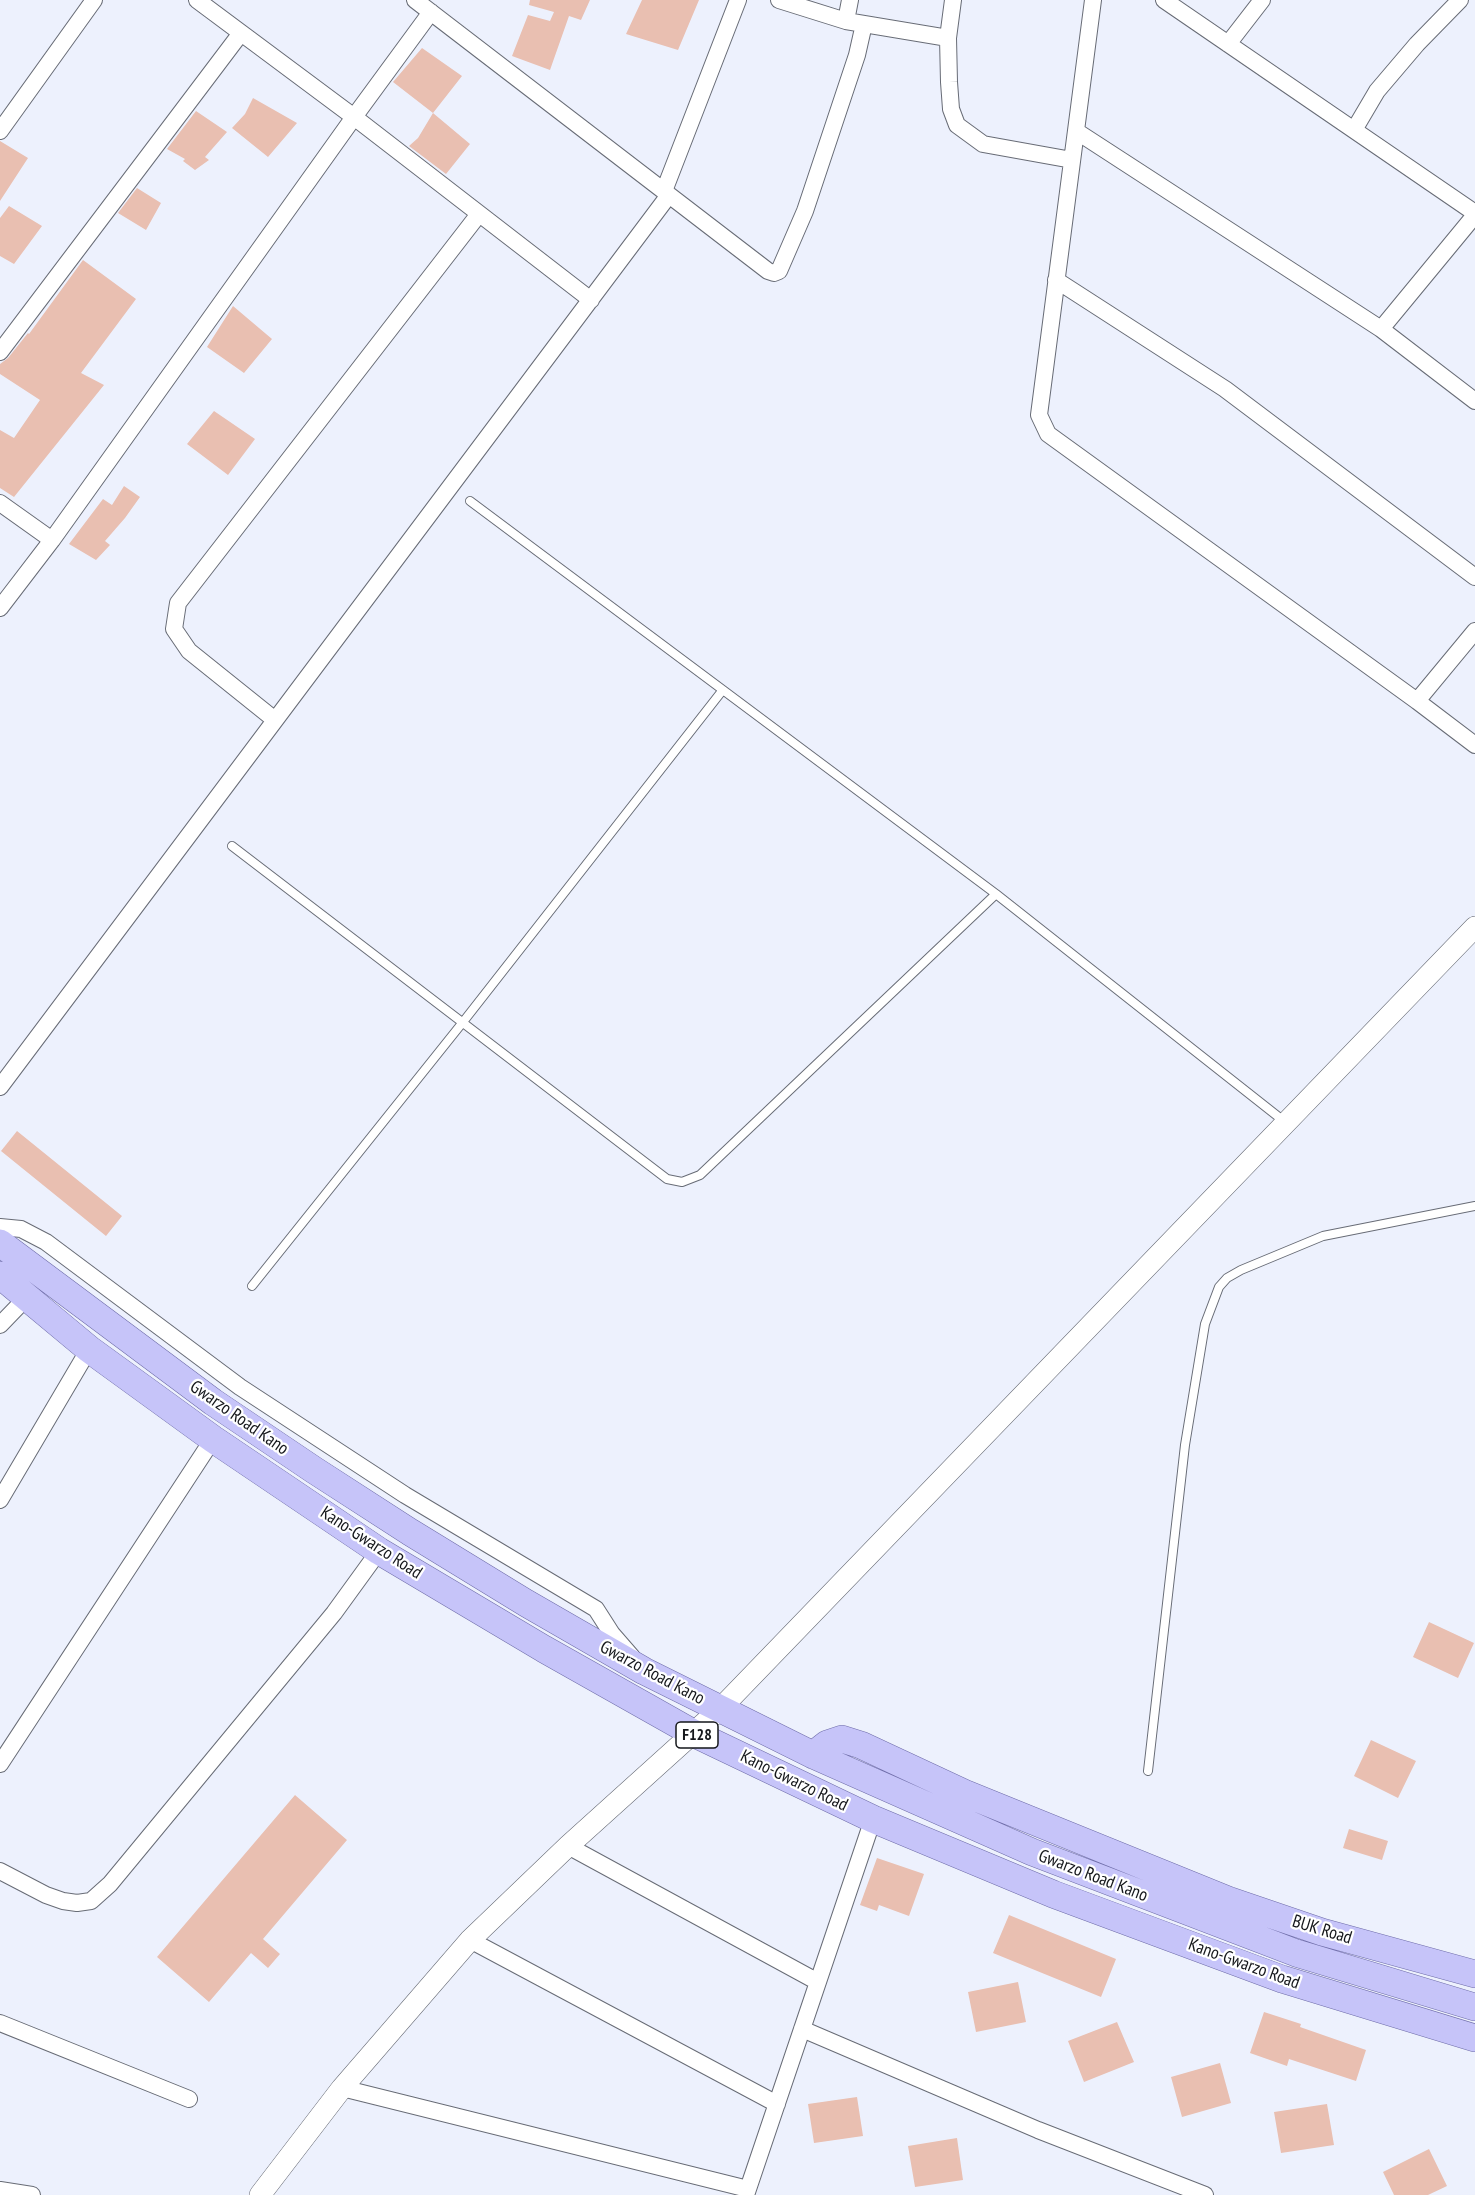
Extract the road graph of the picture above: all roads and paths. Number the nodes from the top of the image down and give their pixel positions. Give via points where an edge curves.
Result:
1 (94, 0) edge
2 (197, 0) edge
3 (415, 0) edge
4 (738, 0) edge
5 (779, 0) edge
6 (850, 0) edge
7 (953, 0) edge
8 (1093, 0) edge
9 (1164, 0) edge
10 (1262, 0) edge
11 (1460, 0) edge
12 (431, 12) junction
13 (846, 21) junction
14 (864, 24) junction
15 (241, 33) junction
16 (948, 38) junction
17 (1228, 44) junction
18 (354, 117) junction
19 (1354, 130) junction
20 (0, 131) edge
21 (1076, 131) junction
22 (1072, 160) junction
23 (667, 193) junction
24 (479, 214) junction
25 (1475, 214) edge
26 (1056, 280) junction
27 (591, 300) junction
28 (1381, 329) junction
29 (0, 352) edge
30 (1475, 401) edge
31 (470, 501) dead end
32 (0, 504) edge
33 (52, 540) junction
34 (1475, 577) edge
35 (0, 608) edge
36 (1475, 631) edge
37 (722, 691) junction
38 (1417, 701) junction
39 (275, 720) junction
40 (1475, 745) edge
41 (232, 846) dead end
42 (996, 894) junction
43 (1475, 927) edge
44 (463, 1022) junction
45 (0, 1087) edge
46 (1286, 1122) junction
47 (1475, 1206) edge
48 (0, 1227) edge
49 (0, 1243) edge
50 (0, 1275) edge
51 (252, 1286) dead end
52 (27, 1297) junction
53 (0, 1325) edge
54 (89, 1349) junction
55 (213, 1438) junction
56 (0, 1500) edge
57 (379, 1551) junction
58 (644, 1671) junction
59 (721, 1708) junction
60 (693, 1733) junction
61 (813, 1755) junction
62 (1, 1759) edge
63 (1148, 1771) dead end
64 (873, 1819) junction
65 (568, 1846) junction
66 (0, 1871) edge
67 (1171, 1878) junction
68 (1179, 1909) junction
69 (470, 1940) junction
70 (1475, 1974) edge
71 (818, 1982) junction
72 (1475, 2007) edge
73 (0, 2023) edge
74 (802, 2030) junction
75 (1475, 2038) edge
76 (342, 2088) junction
77 (189, 2099) dead end
78 (777, 2104) junction
79 (0, 2190) edge
80 (747, 2192) edge
81 (32, 2195) edge
82 (260, 2195) edge
83 (1205, 2195) edge

1 - 20 street
2 - 15 street
3 - 12 street
4 - 23 street
5 - 13 street
6 - 13 street
7 - 16 street
8 - 21 street
9 - 17 street
10 - 17 street
11 - 19 street via 1384,83
12 - 18 street
12 - 23 street
13 - 14 street
14 - 16 street
14 - 23 street via 858,55 805,211 779,271 768,271
15 - 18 street
15 - 29 street
16 - 22 street via 951,109 957,125 983,144
17 - 19 street
18 - 24 street
18 - 33 street
19 - 25 street
21 - 22 street
21 - 28 street
22 - 26 street
23 - 27 street
24 - 27 street
24 - 39 street via 178,603 174,629 189,651
25 - 28 street
26 - 34 street via 1225,389
26 - 38 street via 1039,415 1048,434
27 - 39 street
28 - 30 street
31 - 37 lane
32 - 33 street
33 - 35 street
36 - 38 street
37 - 42 lane
37 - 44 lane
38 - 40 street
39 - 45 street
41 - 44 lane
42 - 44 lane via 700,1175 682,1182 667,1179
42 - 46 lane
43 - 46 street
44 - 51 lane
46 - 59 street
47 - 63 lane via 1323,1236 1240,1270 1219,1287 1205,1324 1185,1445
48 - 58 street via 21,1229 46,1242 240,1387 405,1495 596,1609
49 - 58 main road, Gwarzo Road Kano / F128 via 213,1402 314,1470 497,1586
50 - 52 main road, Kano-Gwarzo Road / F128
52 - 53 street
52 - 54 main road, Kano-Gwarzo Road / F128
54 - 55 main road, Kano-Gwarzo Road / F128
54 - 56 street
55 - 57 main road, Kano-Gwarzo Road / F128
55 - 62 street
57 - 60 main road, Kano-Gwarzo Road / F128
57 - 66 street via 334,1612 140,1848 91,1901 77,1903 54,1898
58 - 59 main road, Gwarzo Road Kano / F128
59 - 60 street
59 - 61 main road, Gwarzo Road Kano / F128
60 - 64 main road, Kano-Gwarzo Road / F128
60 - 65 street
61 - 67 main road, BUK Road via 842,1739 861,1745 964,1793
61 - 68 main road, Gwarzo Road Kano / F128 via 1032,1852
64 - 71 street
64 - 75 main road, Kano-Gwarzo Road / F128 via 1053,1894 1282,1979
65 - 69 street
65 - 71 street
67 - 68 main road
67 - 70 main road, BUK Road via 1322,1932
68 - 72 main road, Gwarzo Road Kano / F128 via 1296,1953
69 - 76 street
69 - 78 street
71 - 74 street
73 - 77 street
74 - 78 street
74 - 83 street via 1038,2130
76 - 80 street
76 - 82 street
78 - 80 street
79 - 81 street

